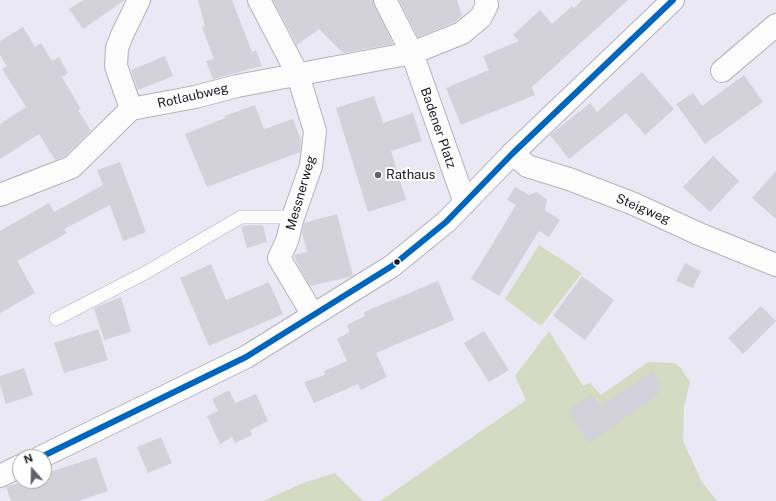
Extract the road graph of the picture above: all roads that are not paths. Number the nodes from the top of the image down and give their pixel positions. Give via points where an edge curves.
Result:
1 (139, 0) edge
2 (258, 0) edge
3 (385, 0) edge
4 (486, 0) edge
5 (673, 0) edge
6 (776, 25) edge
7 (412, 53) junction
8 (722, 71) dead end
9 (298, 74) junction
10 (131, 109) junction
11 (513, 153) junction
12 (0, 195) edge
13 (465, 203) junction
14 (292, 217) junction
15 (776, 265) edge
16 (313, 315) junction
17 (56, 319) dead end
18 (52, 452) edge
19 (12, 470) edge
20 (0, 476) edge

1 - 10 street via 117,48 116,66
2 - 9 street, Messnerweg
3 - 7 street, Badener Platz
4 - 7 street, Rotlaubweg via 487,5 481,17 462,34
5 - 11 street
6 - 8 street
7 - 9 street, Rotlaubweg
7 - 13 street, Badener Platz
9 - 10 street, Rotlaubweg
9 - 14 street, Messnerweg via 315,131 311,166
10 - 12 street via 72,167
11 - 13 street
11 - 15 street, Steigweg via 526,166 620,199
13 - 16 street via 426,240 392,266
14 - 16 street, Messnerweg via 287,241 279,258
14 - 17 lane via 241,217 146,273
16 - 18 street via 246,357
19 - 20 street

